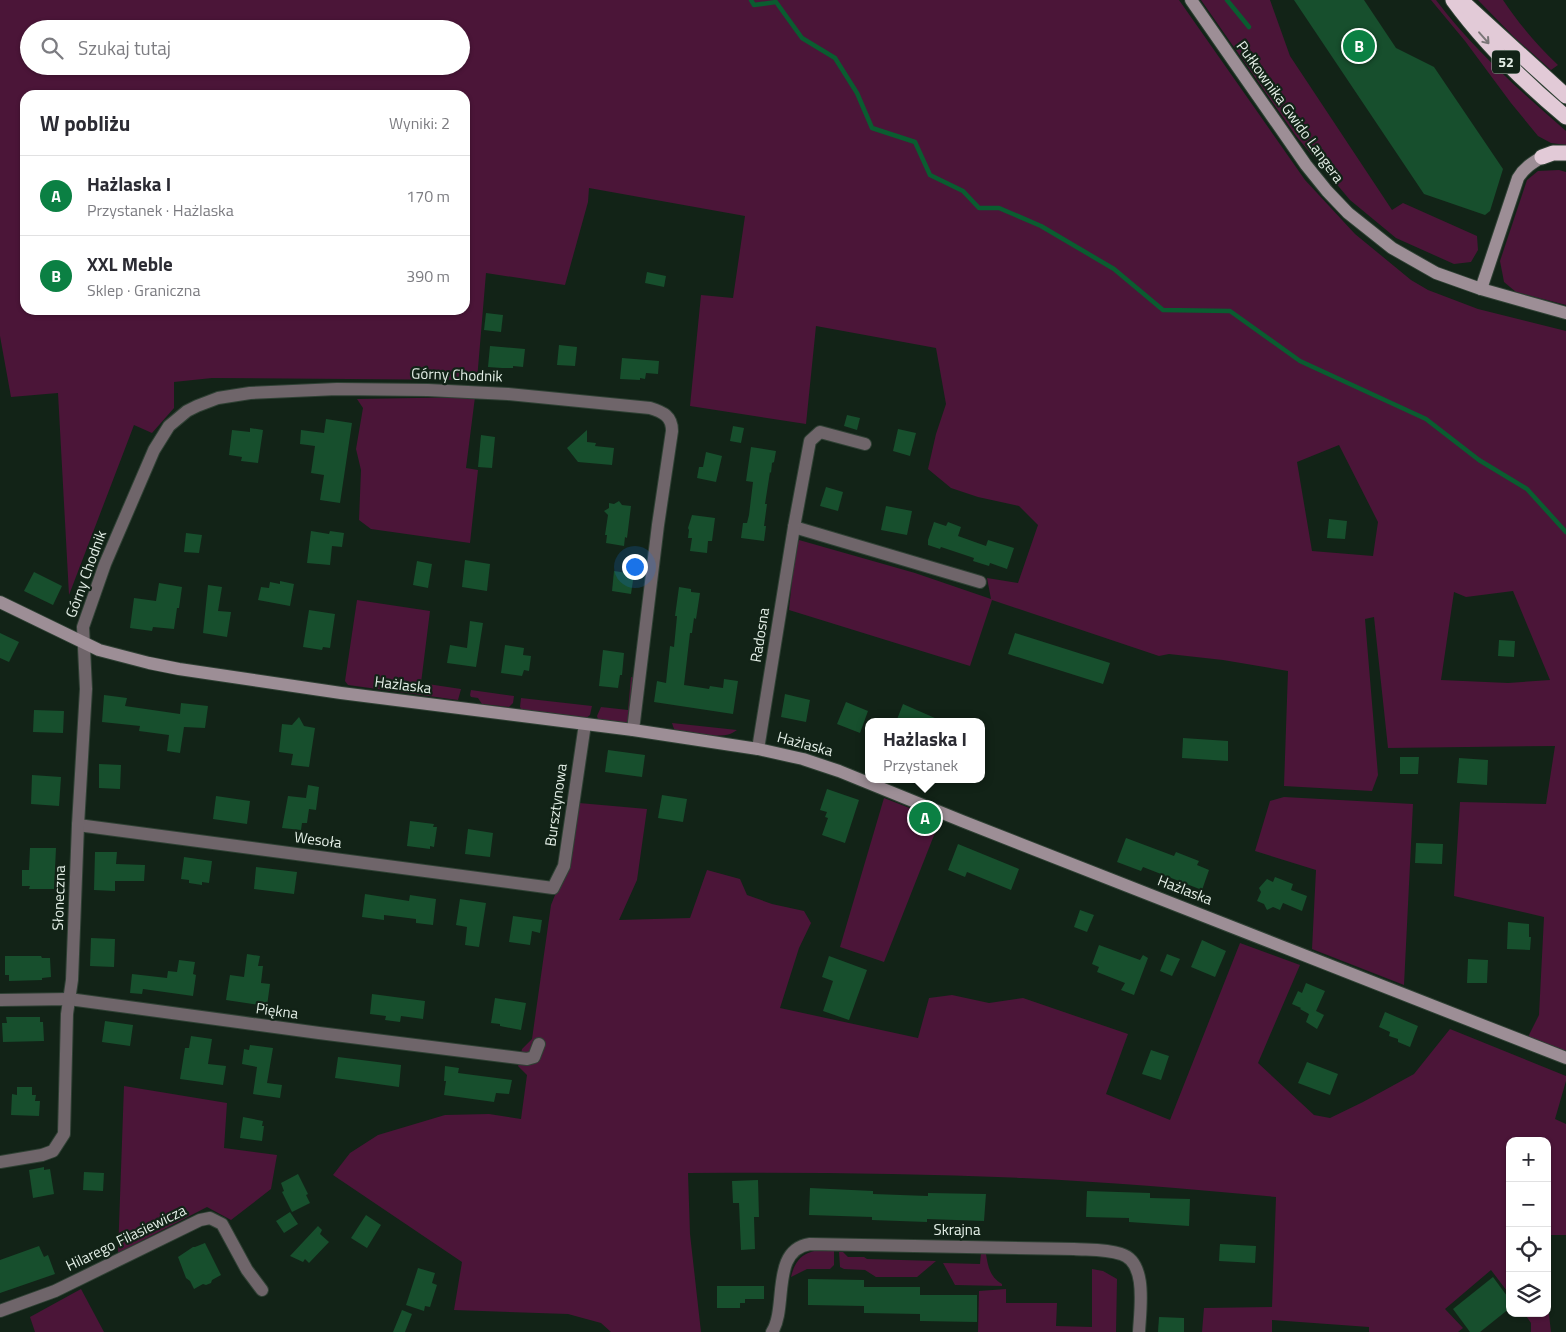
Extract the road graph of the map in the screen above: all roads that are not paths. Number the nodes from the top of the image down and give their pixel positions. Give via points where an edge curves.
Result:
1 (1191, 0) edge
2 (1454, 0) edge
3 (1461, 0) edge
4 (1566, 96) edge
5 (1566, 117) edge
6 (1566, 152) edge
7 (1542, 156) joint
8 (1481, 289) junction
9 (1566, 312) edge
10 (865, 444) dead end
11 (794, 527) junction
12 (980, 582) dead end
13 (0, 602) edge
14 (84, 643) junction
15 (584, 724) junction
16 (633, 730) junction
17 (758, 749) junction
18 (865, 781) edge
19 (870, 783) edge
20 (78, 825) junction
21 (553, 888) joint
22 (69, 999) junction
23 (0, 1000) edge
24 (539, 1044) dead end
25 (1566, 1058) edge
26 (0, 1162) edge
27 (262, 1290) dead end
28 (0, 1311) edge
29 (772, 1332) edge
30 (1139, 1332) edge

1 - 8 street, Pułkownika Gwido Langera via 1306,165 1348,213 1413,261
2 -> 5 highway, 52 via 1497,54
3 - 4 highway, 52
6 - 7 highway
7 - 8 street via 1518,178
8 - 9 street, Pułkownika Gwido Langera
10 - 11 street, Radosna via 820,432 810,441
11 - 12 street
11 - 17 street, Radosna
13 - 14 street, Hażlaska
14 - 15 street, Hażlaska via 121,657 179,669
14 - 16 street, Górny Chodnik via 83,628 105,564 154,450 169,426 196,406 218,398 250,393 337,389 508,394 650,408 666,415 672,423 672,430
14 - 20 street, Słoneczna via 86,689
15 - 16 street, Hażlaska
15 - 21 street, Bursztynowa via 564,866
16 - 17 street, Hażlaska
17 - 18 street, Hażlaska via 803,759
19 - 25 street, Hażlaska
20 - 21 street, Wesoła
20 - 22 street, Słoneczna
22 - 23 street, Piękna
22 - 24 street, Piękna via 528,1059 534,1056
22 - 26 street, Słoneczna via 64,1134 53,1151
27 - 28 street, Hilarego Filasiewicza via 222,1224 210,1218 55,1291
29 - 30 street, Skrajna via 778,1316 786,1264 793,1252 810,1244 1106,1250 1123,1254 1133,1262 1137,1271

